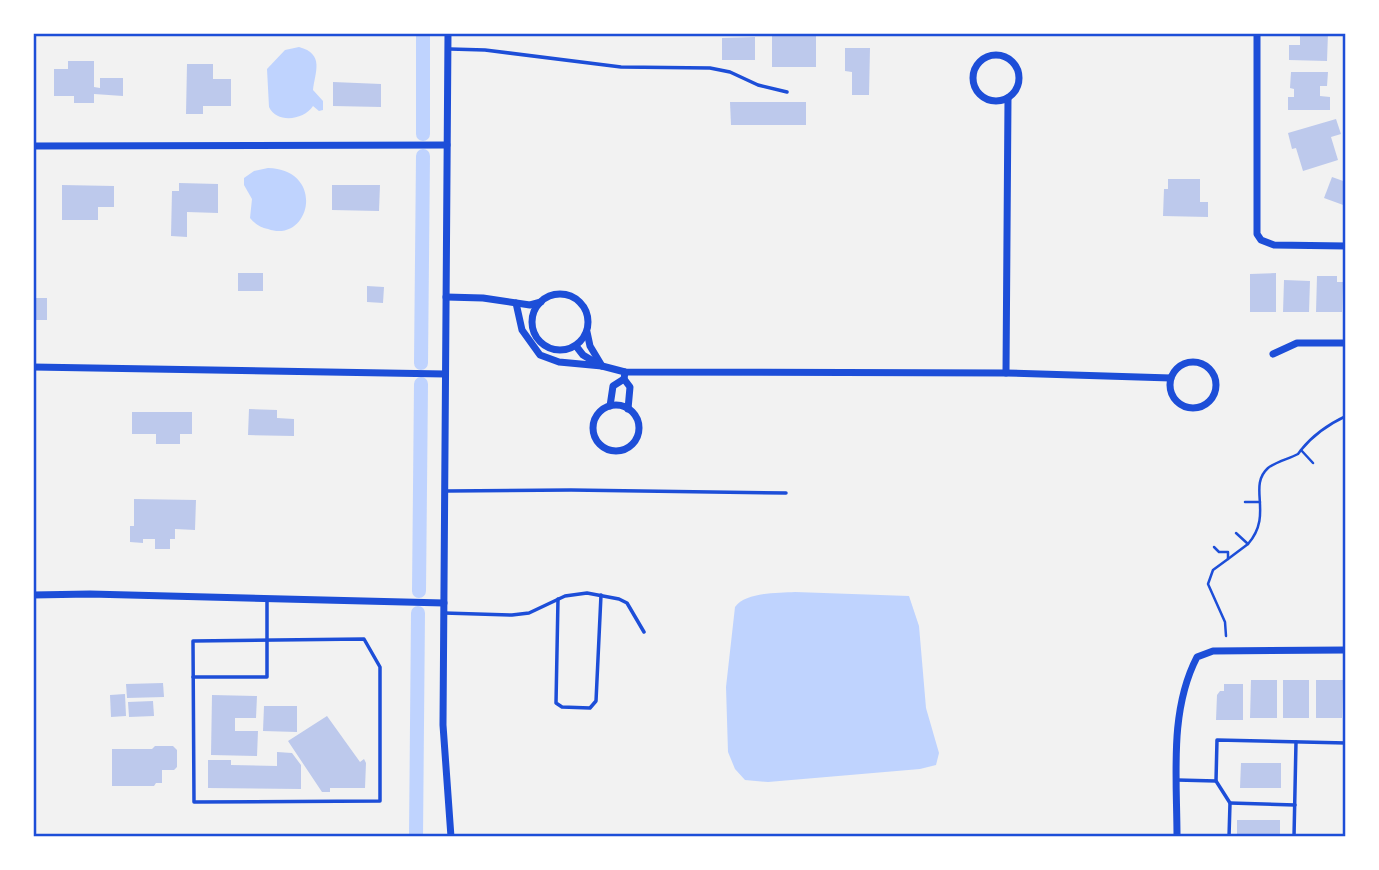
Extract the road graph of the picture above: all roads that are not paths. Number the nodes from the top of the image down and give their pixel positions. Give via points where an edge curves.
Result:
1 (448, 33) edge
2 (1257, 33) edge
3 (448, 49) junction
4 (787, 92) dead end
5 (1008, 98) junction
6 (447, 145) junction
7 (33, 146) edge
8 (1346, 246) edge
9 (446, 297) junction
10 (541, 302) junction
11 (516, 303) junction
12 (532, 318) junction
13 (587, 332) junction
14 (1346, 343) edge
15 (576, 346) junction
16 (1273, 354) dead end
17 (601, 366) junction
18 (33, 367) edge
19 (1006, 373) junction
20 (445, 374) junction
21 (624, 375) junction
22 (1171, 378) junction
23 (610, 406) junction
24 (628, 409) junction
25 (445, 492) junction
26 (786, 493) dead end
27 (33, 595) edge
28 (601, 595) junction
29 (267, 599) junction
30 (558, 599) junction
31 (444, 603) junction
32 (444, 613) junction
33 (644, 632) dead end
34 (266, 640) junction
35 (1346, 650) edge
36 (193, 677) junction
37 (1296, 742) junction
38 (1346, 743) edge
39 (1177, 780) junction
40 (1216, 781) junction
41 (1230, 803) junction
42 (1295, 805) junction
43 (452, 836) edge
44 (1177, 837) edge
45 (1229, 837) edge
46 (1294, 837) edge

1 - 3 street
2 - 8 street via 1257,234 1275,245
3 - 4 lane via 621,67 710,68
3 - 6 street
5 - 5 street via 986,99 975,88 976,66 988,57 1002,56 1018,72 1017,86
5 - 19 street
6 - 7 street
6 - 9 street
9 - 11 street
9 - 20 street
10 - 11 street
10 - 12 street
10 - 13 street via 558,295 576,299 587,313
11 - 12 street
11 - 17 street via 522,330 540,355 559,362
12 - 15 street via 535,336 549,348
13 - 15 street
13 - 17 street
14 - 16 street via 1297,343
15 - 17 street
17 - 21 street
18 - 20 street
19 - 21 street
19 - 22 street
20 - 25 street
21 - 23 street via 612,386
21 - 24 street via 630,387
22 - 22 street via 1179,366 1194,362 1208,367 1216,387 1210,401 1189,407 1175,400
23 - 24 street
23 - 24 street via 598,414 593,428 597,441 609,450 624,449 636,439 639,425
25 - 26 lane
25 - 31 street
27 - 29 street
28 - 30 lane via 574,593
28 - 30 lane via 596,701 590,708 556,703
28 - 33 lane via 627,603
29 - 31 street
29 - 34 lane
30 - 32 lane via 529,613
31 - 32 street
32 - 43 street via 443,725
34 - 36 lane via 193,641
34 - 36 lane via 267,677
34 - 36 lane via 364,639 380,667 380,801 194,802
35 - 39 street via 1213,651 1197,657 1181,702
37 - 38 lane
37 - 40 lane via 1217,740
37 - 42 lane
39 - 40 lane
39 - 44 street
40 - 41 lane
41 - 42 lane
41 - 45 lane
42 - 46 lane

